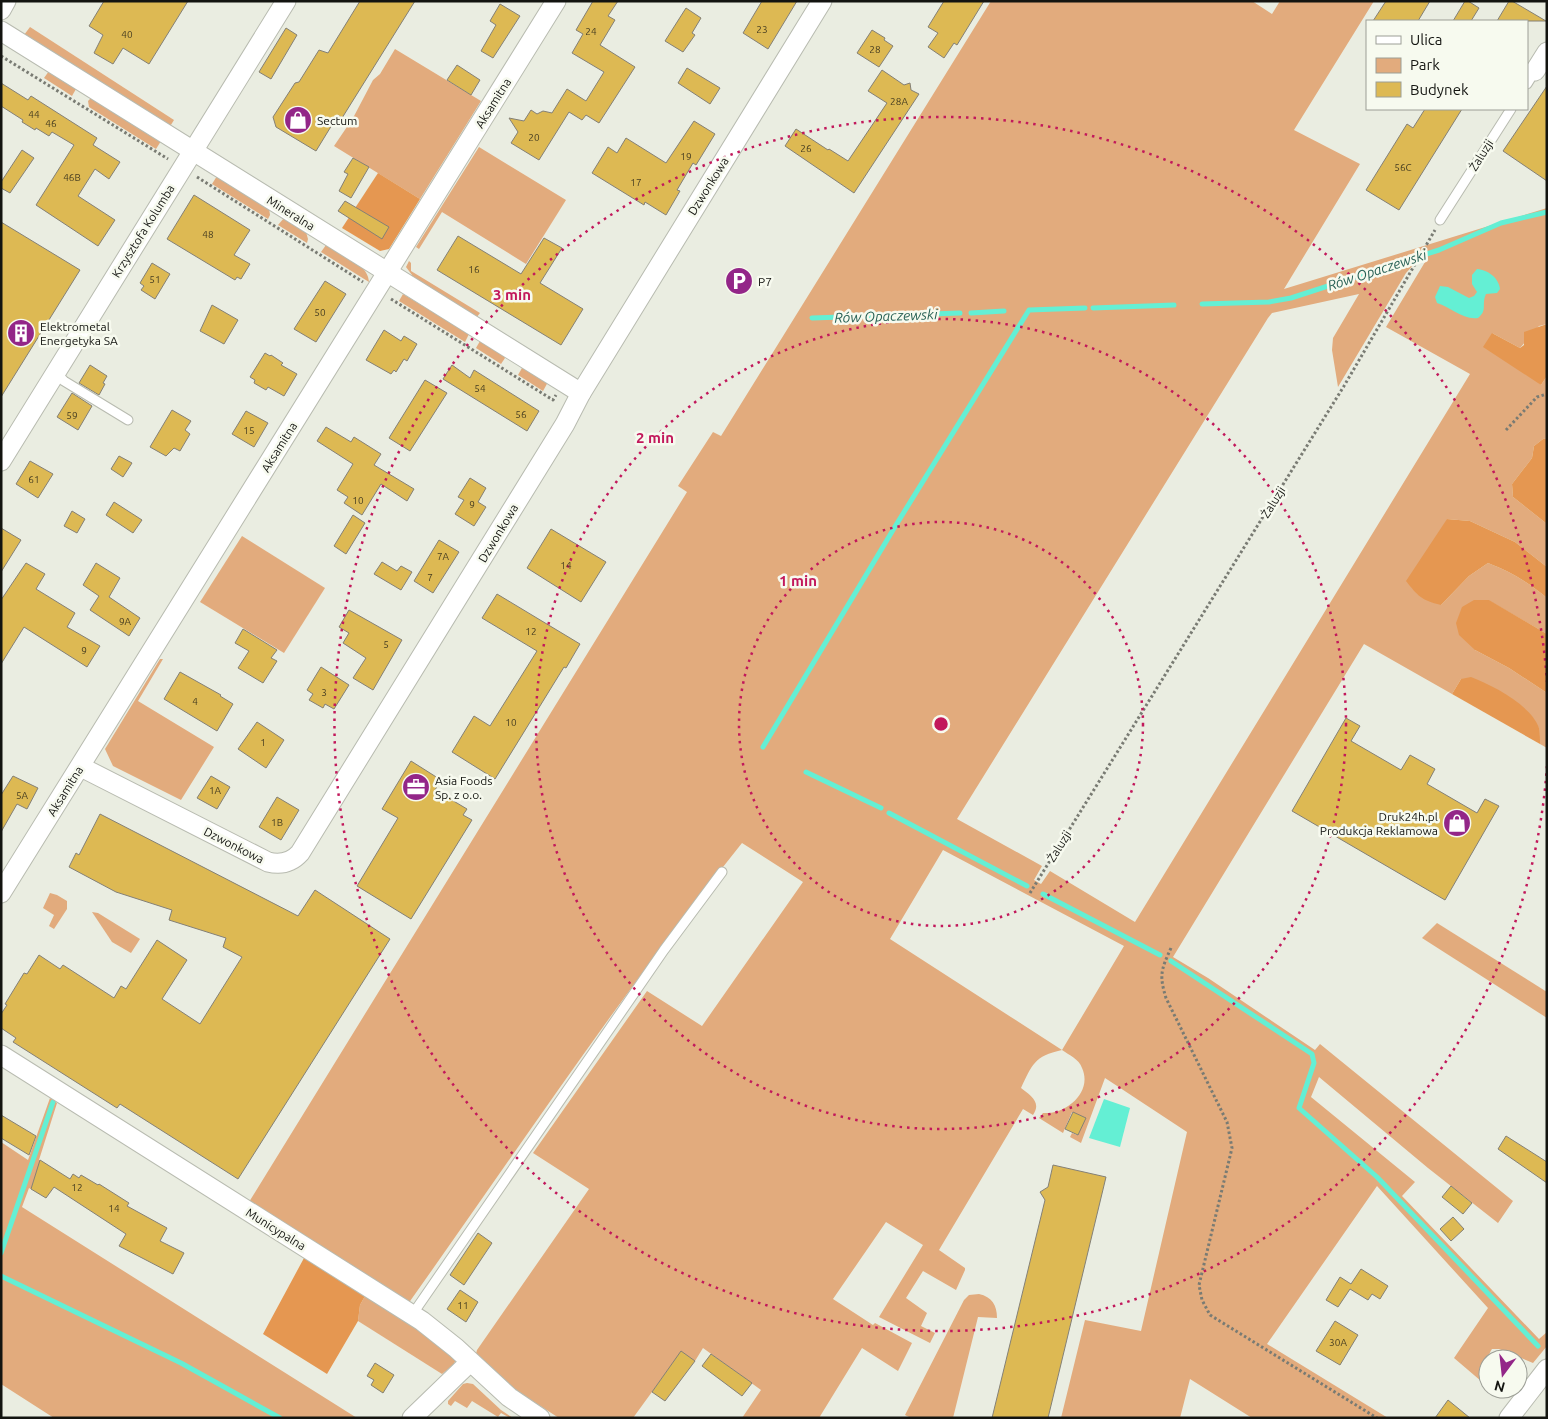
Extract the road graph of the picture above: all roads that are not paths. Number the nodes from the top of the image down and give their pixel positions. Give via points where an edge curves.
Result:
1 (6, 1) edge
2 (286, 1) edge
3 (556, 1) edge
4 (822, 1) edge
5 (1, 10) edge
6 (1, 32) edge
7 (1547, 52) edge
8 (1531, 78) edge
9 (1510, 110) edge
10 (193, 152) junction
11 (1440, 220) road end
12 (387, 273) junction
13 (56, 373) junction
14 (581, 393) junction
15 (128, 420) dead end
16 (1, 461) edge
17 (81, 767) junction
18 (722, 872) dead end
19 (1, 893) edge
20 (1, 1055) edge
21 (412, 1315) junction
22 (470, 1362) junction
23 (1547, 1369) edge
24 (412, 1418) edge
25 (540, 1418) edge
26 (1509, 1418) edge

1 - 5 street
2 - 10 street, Krzysztofa Kolumba
3 - 12 street, Aksamitna
4 - 14 street, Dzwonkowa
6 - 10 street, Mineralna
7 - 8 street
9 - 11 lane, Żaluzji
10 - 12 street, Mineralna
10 - 13 street, Krzysztofa Kolumba
12 - 14 street, Mineralna
12 - 17 street, Aksamitna
13 - 15 lane
13 - 16 street, Krzysztofa Kolumba
14 - 17 street, Dzwonkowa via 566,424 296,857 282,864 264,861
17 - 19 street, Aksamitna
18 - 21 lane via 664,950
20 - 21 street, Municypalna
21 - 22 street, Municypalna
22 - 24 street
22 - 25 street, Municypalna via 509,1397
23 - 26 street

